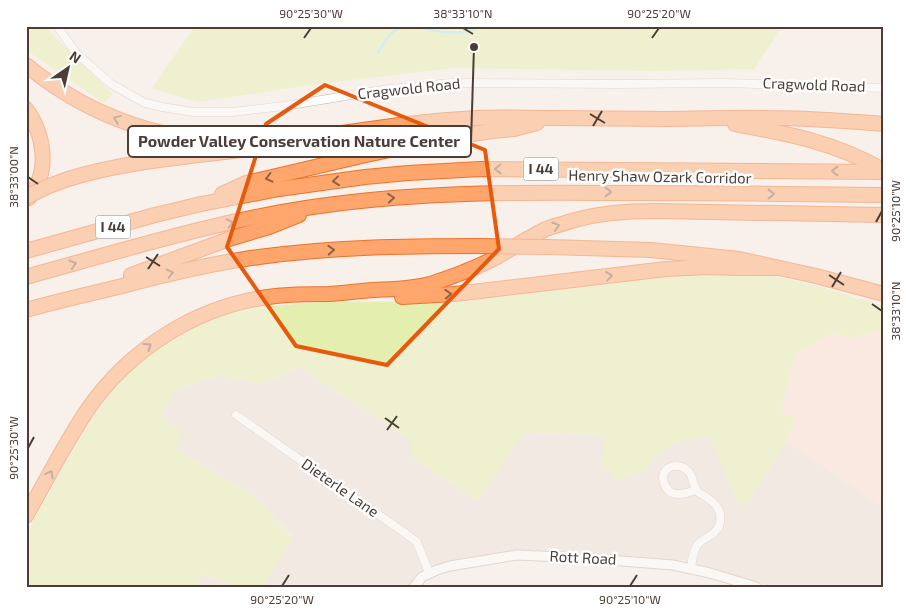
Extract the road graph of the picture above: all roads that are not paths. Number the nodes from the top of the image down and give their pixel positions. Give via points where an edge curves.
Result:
1 (57, 26) edge
2 (26, 65) edge
3 (884, 88) edge
4 (26, 109) edge
5 (556, 118) junction
6 (705, 119) junction
7 (884, 124) edge
8 (286, 140) junction
9 (884, 171) edge
10 (884, 195) edge
11 (26, 197) edge
12 (26, 201) edge
13 (201, 204) junction
14 (325, 205) junction
15 (884, 215) edge
16 (26, 251) edge
17 (775, 268) junction
18 (26, 277) edge
19 (329, 294) junction
20 (884, 294) edge
21 (72, 298) junction
22 (26, 310) edge
23 (236, 415) dead end
24 (696, 490) junction
25 (26, 516) edge
26 (691, 568) junction
27 (429, 573) junction
28 (731, 583) edge
29 (414, 587) edge
30 (756, 587) edge

1 - 3 street, Cragwold Road via 76,53 111,84 145,103 193,112 232,112 451,83 726,83
8 -> 2 highway via 203,140 146,130 75,99
4 - 12 highway via 38,128 43,152 36,190
5 - 6 highway
5 - 8 highway via 424,122
5 -> 13 highway via 514,129 410,145 246,183
6 - 7 highway via 799,118
6 - 9 highway via 795,135 848,152
8 - 11 highway, bridge via 256,148 90,172
9 -> 13 highway, Henry Shaw Ozark Corridor / I 44 via 453,170 322,182
14 -> 10 highway, Henry Shaw Ozark Corridor / I 44 via 409,196 499,192
13 - 16 highway, Henry Shaw Ozark Corridor / I 44
18 -> 14 highway, Henry Shaw Ozark Corridor / I 44 via 181,235
14 - 21 highway
19 -> 15 highway via 398,290 431,284 492,259 547,229 587,216 622,211
19 -> 17 highway via 432,296 666,269 708,266
17 - 20 highway
21 -> 17 highway, bridge via 191,268 267,256 386,247 622,248 739,259
25 -> 19 highway via 86,411 109,382 140,352 179,327 218,309 276,296
21 - 22 highway
23 - 27 street, Dieterle Lane via 417,542
24 - 24 street via 690,473 680,466 668,468 664,473 662,480 668,491 682,494
24 - 26 street via 720,511 720,524 714,533 699,543
26 - 27 street, Rott Road via 650,562 517,555 450,566
26 - 28 street, Rott Road
27 - 29 street, Rott Road
28 - 30 street, Rott Road

